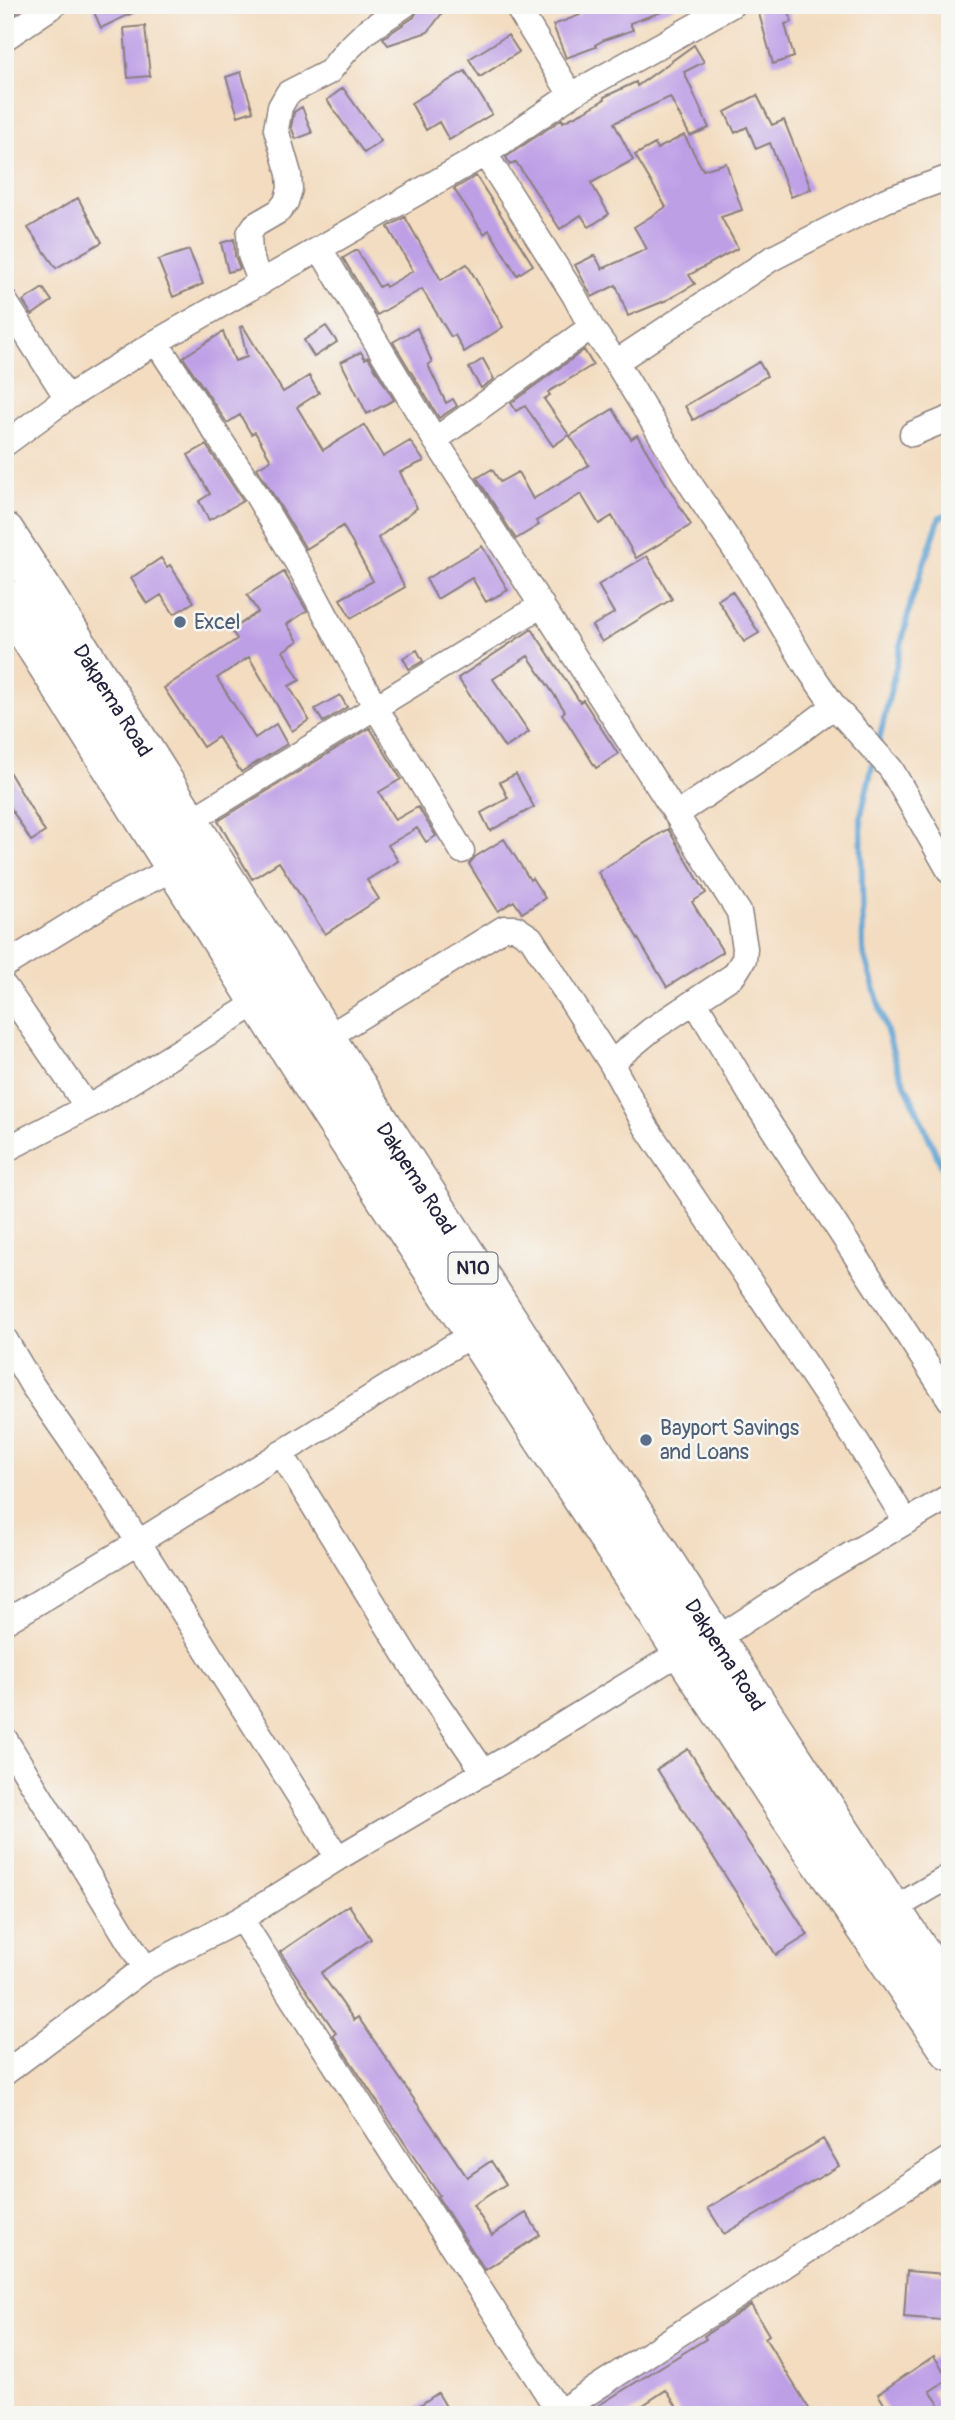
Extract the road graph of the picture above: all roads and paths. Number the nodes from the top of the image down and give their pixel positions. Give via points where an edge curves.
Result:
1 (54, 5) edge
2 (405, 5) edge
3 (516, 5) edge
4 (732, 5) edge
5 (5, 38) edge
6 (571, 95) junction
7 (485, 154) junction
8 (950, 177) edge
9 (320, 249) junction
10 (261, 283) junction
11 (5, 301) edge
12 (591, 327) junction
13 (156, 342) junction
14 (616, 362) junction
15 (66, 398) junction
16 (950, 418) edge
17 (912, 434) dead end
18 (435, 440) junction
19 (5, 444) edge
20 (5, 532) edge
21 (5, 598) edge
22 (542, 605) junction
23 (834, 706) junction
24 (376, 708) junction
25 (677, 814) junction
26 (190, 821) junction
27 (462, 851) dead end
28 (175, 868) junction
29 (950, 872) edge
30 (5, 965) edge
31 (5, 987) edge
32 (258, 1002) junction
33 (695, 1002) junction
34 (326, 1038) junction
35 (611, 1063) junction
36 (87, 1107) junction
37 (5, 1150) edge
38 (474, 1333) junction
39 (5, 1339) edge
40 (950, 1400) edge
41 (281, 1453) junction
42 (950, 1496) edge
43 (906, 1522) junction
44 (137, 1543) junction
45 (5, 1622) edge
46 (699, 1645) junction
47 (5, 1739) edge
48 (484, 1772) junction
49 (338, 1858) junction
50 (950, 1876) edge
51 (892, 1910) junction
52 (241, 1919) junction
53 (145, 1968) junction
54 (950, 1998) edge
55 (950, 2052) edge
56 (8, 2067) edge
57 (950, 2158) edge
58 (560, 2413) edge

1 - 5 street
2 - 10 street via 367,31 329,72 288,93 280,107 276,129 290,188 279,211 254,225 249,234 250,255
3 - 6 street
4 - 6 street
6 - 7 street
7 - 9 street
7 - 12 street
8 - 14 street via 886,200 771,259
9 - 10 street
9 - 18 street
10 - 13 street
11 - 15 street
12 - 14 street
12 - 18 street
13 - 15 street
13 - 24 street via 302,570
14 - 23 street
15 - 19 street
16 - 17 street
18 - 22 street
20 - 26 highway, Dakpema Road / N10
21 - 28 highway, Dakpema Road / N10
22 - 24 street
22 - 25 street
23 - 25 street
23 - 29 street via 891,769
24 - 26 street
24 - 27 street
25 - 33 street via 739,912 745,938 744,959 734,975
26 - 34 highway, Dakpema Road / N10
28 - 30 street via 107,902
28 - 32 highway, Dakpema Road / N10
31 - 36 street
32 - 36 street
32 - 38 highway, Dakpema Road / N10
33 - 35 street
33 - 40 street
34 - 35 street via 504,928 516,928 531,938
34 - 46 highway, Dakpema Road / N10 via 533,1362
35 - 43 street via 646,1127
36 - 37 street
38 - 41 street
38 - 46 highway, Dakpema Road / N10
39 - 44 street
41 - 44 street
41 - 48 street
42 - 43 street
43 - 46 street
44 - 45 street
44 - 49 street
46 - 48 street
46 - 51 highway, Dakpema Road / N10
46 - 55 highway, Dakpema Road / N10 via 783,1806
47 - 53 street
48 - 49 street
49 - 52 street
50 - 51 street
51 - 54 highway, Dakpema Road / N10
52 - 53 street
52 - 58 street
53 - 56 street
57 - 58 street

